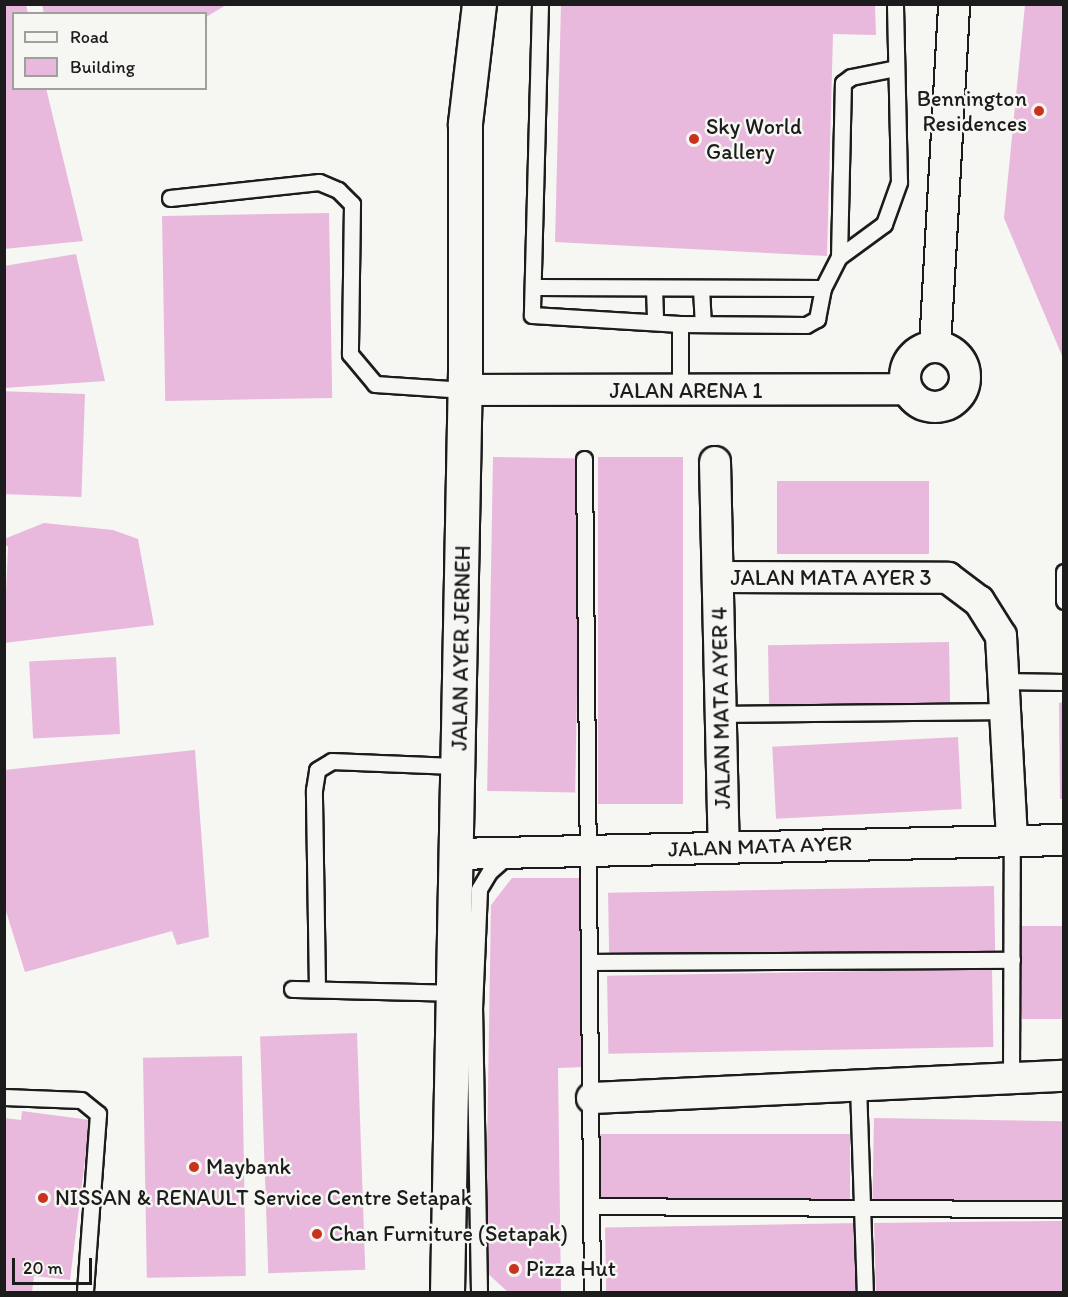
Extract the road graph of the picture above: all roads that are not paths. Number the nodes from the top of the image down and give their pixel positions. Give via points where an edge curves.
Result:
1 (479, 4) edge
2 (540, 4) edge
3 (895, 4) edge
4 (954, 4) edge
5 (896, 68) junction
6 (170, 198) dead end
7 (839, 257) junction
8 (535, 287) junction
9 (654, 288) junction
10 (700, 288) junction
11 (823, 288) junction
12 (655, 322) junction
13 (680, 324) junction
14 (703, 324) junction
15 (935, 347) junction
16 (908, 389) junction
17 (465, 390) junction
18 (680, 392) junction
19 (584, 459) dead end
20 (715, 462) dead end
21 (1064, 572) edge
22 (718, 578) junction
23 (1064, 601) edge
24 (1001, 681) junction
25 (1064, 682) edge
26 (1005, 711) junction
27 (721, 714) junction
28 (459, 766) junction
29 (1012, 838) junction
30 (1064, 840) edge
31 (724, 847) junction
32 (587, 850) junction
33 (512, 853) junction
34 (456, 854) junction
35 (1012, 960) junction
36 (589, 962) junction
37 (292, 989) dead end
38 (317, 989) junction
39 (460, 1005) junction
40 (1064, 1076) edge
41 (1011, 1079) junction
42 (858, 1085) junction
43 (4, 1097) edge
44 (592, 1098) junction
45 (592, 1206) junction
46 (862, 1208) junction
47 (1064, 1209) edge
48 (85, 1293) edge
49 (447, 1293) edge
50 (479, 1293) edge
51 (592, 1293) edge
52 (865, 1293) edge

1 - 17 main road, JALAN AYER JERNEH via 465,123
2 - 8 lane
3 - 5 lane
4 - 15 street
5 - 7 lane via 899,182 884,224
5 - 7 lane via 852,77 843,83
6 - 17 lane via 319,182 338,190 352,204 350,354 375,384
7 - 11 lane
8 - 9 lane
8 - 12 lane via 532,315
9 - 10 lane
9 - 12 lane
10 - 11 lane
10 - 14 lane
11 - 14 lane via 817,319 806,325
12 - 13 lane
13 - 14 lane
13 - 18 lane
15 - 16 street via 913,356 907,366
15 - 16 street via 956,355 963,365 965,376 957,398 936,407 924,405
16 - 18 street, JALAN ARENA 1
17 - 18 street, JALAN ARENA 1
17 - 28 main road, JALAN AYER JERNEH
19 - 32 lane
20 - 22 street, JALAN MATA AYER 4
21 - 23 lane
22 - 24 street, JALAN MATA AYER 3 via 948,578 979,601 1001,636
22 - 27 street, JALAN MATA AYER 4
24 - 25 lane
24 - 26 street, JALAN MATA AYER 3
26 - 27 lane
26 - 29 street, JALAN MATA AYER 3
27 - 31 street, JALAN MATA AYER 4
28 - 34 main road, JALAN AYER JERNEH
28 - 38 lane via 332,761 317,770
29 - 30 street, JALAN MATA AYER
29 - 31 street, JALAN MATA AYER
29 - 35 lane
31 - 32 street, JALAN MATA AYER
32 - 33 street, JALAN MATA AYER
32 - 36 lane
33 - 34 street, JALAN MATA AYER
33 - 39 lane, JALAN AYER JERNEH via 490,871 479,889
34 - 39 main road, JALAN AYER JERNEH
35 - 36 lane
35 - 41 lane
36 - 44 lane
37 - 38 lane
38 - 39 lane
39 - 49 main road, JALAN AYER JERNEH
39 - 50 lane, JALAN AYER JERNEH
40 - 41 street
41 - 42 street
42 - 44 street
42 - 46 lane
43 - 48 lane via 81,1100 98,1114
44 - 45 lane
45 - 46 lane
45 - 51 lane
46 - 47 lane
46 - 52 lane

